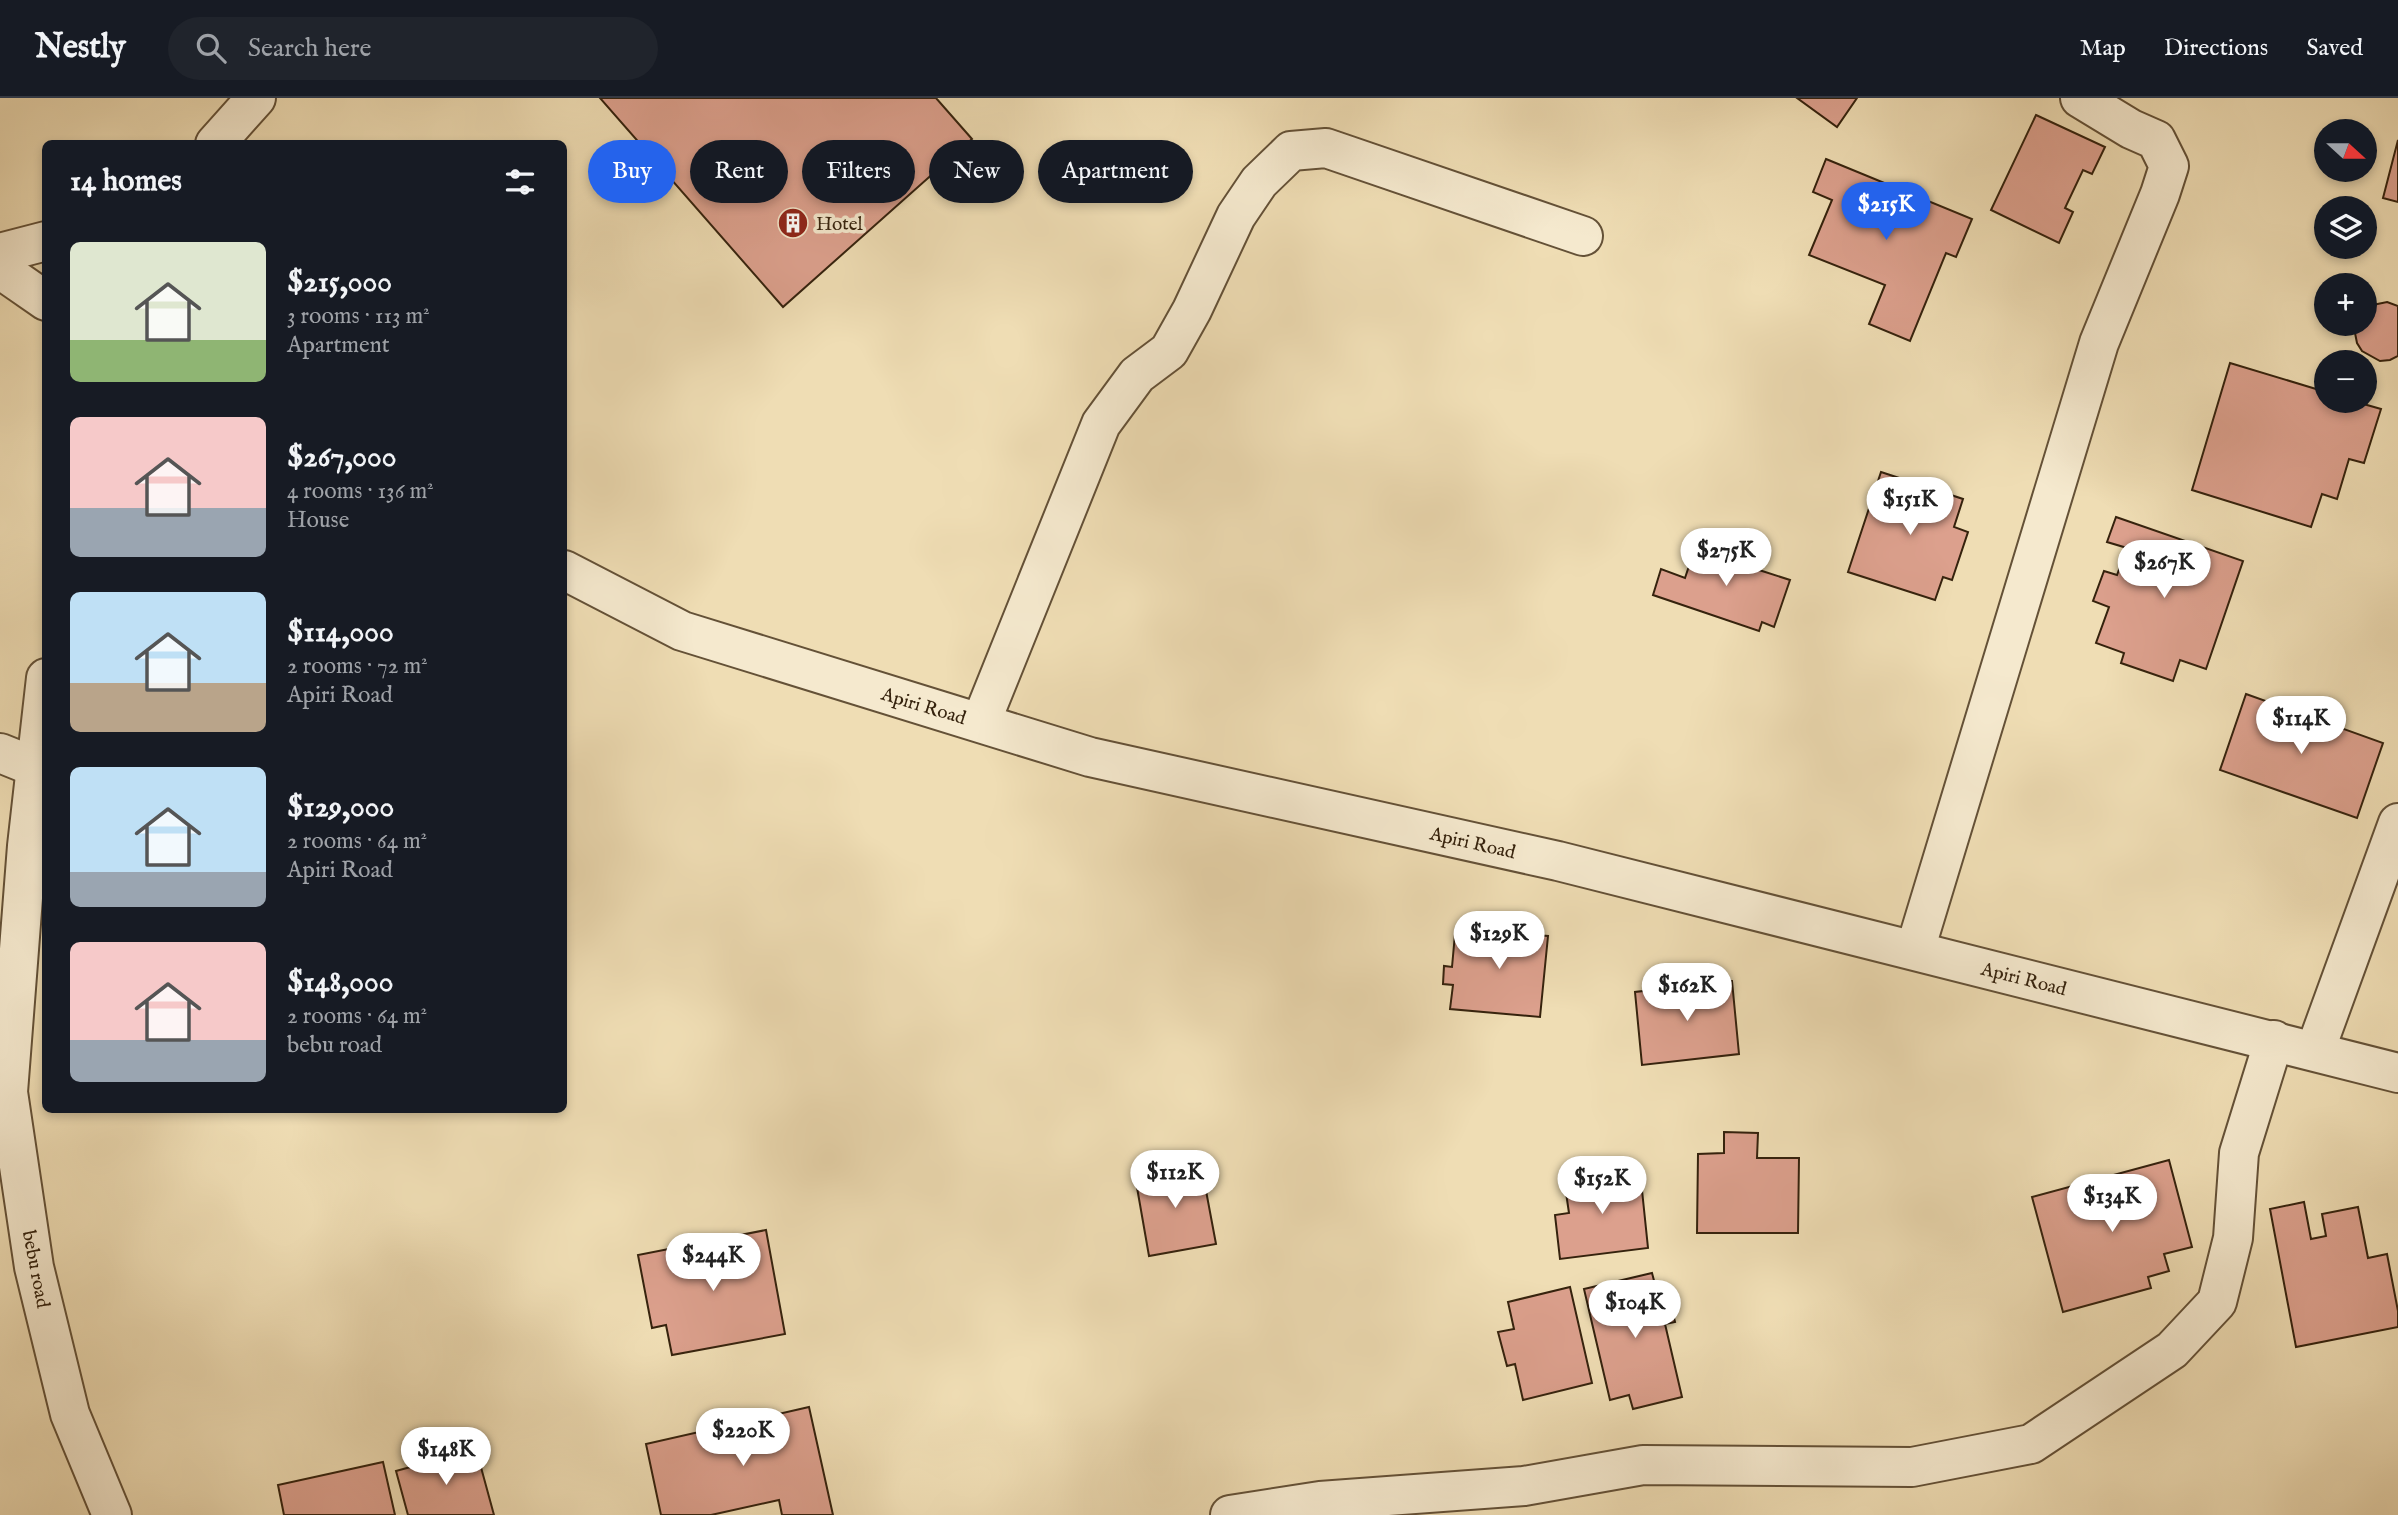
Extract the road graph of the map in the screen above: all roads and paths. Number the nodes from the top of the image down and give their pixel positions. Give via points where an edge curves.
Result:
1 (256, 98) edge
2 (2080, 98) edge
3 (219, 140) edge
4 (1583, 236) dead end
5 (42, 242) edge
6 (0, 253) edge
7 (0, 269) edge
8 (42, 298) edge
9 (567, 572) edge
10 (42, 710) edge
11 (981, 722) junction
12 (0, 753) edge
13 (35, 767) junction
14 (2398, 823) edge
15 (1915, 950) junction
16 (2274, 1040) junction
17 (2315, 1051) junction
18 (2398, 1073) edge
19 (112, 1515) edge
20 (1230, 1515) edge

1 - 3 street
2 - 15 street via 2156,140 2169,166 2099,343
4 - 11 street via 1326,148 1291,151 1259,182 1236,216 1168,351 1137,375 1101,424
5 - 6 street
7 - 8 street
9 - 11 street, Apiri Road via 682,631
10 - 13 street, bebu road
11 - 15 street, Apiri Road via 1090,757 1558,861
12 - 13 street
13 - 19 street, bebu road via 9,1092 34,1267 71,1414
14 - 17 street
15 - 16 street, Apiri Road
16 - 17 street, Apiri Road
16 - 20 street via 2239,1153 2233,1238 2217,1302 2172,1350 2031,1444 1912,1467 1643,1465 1524,1486 1320,1501
17 - 18 street, Apiri Road

